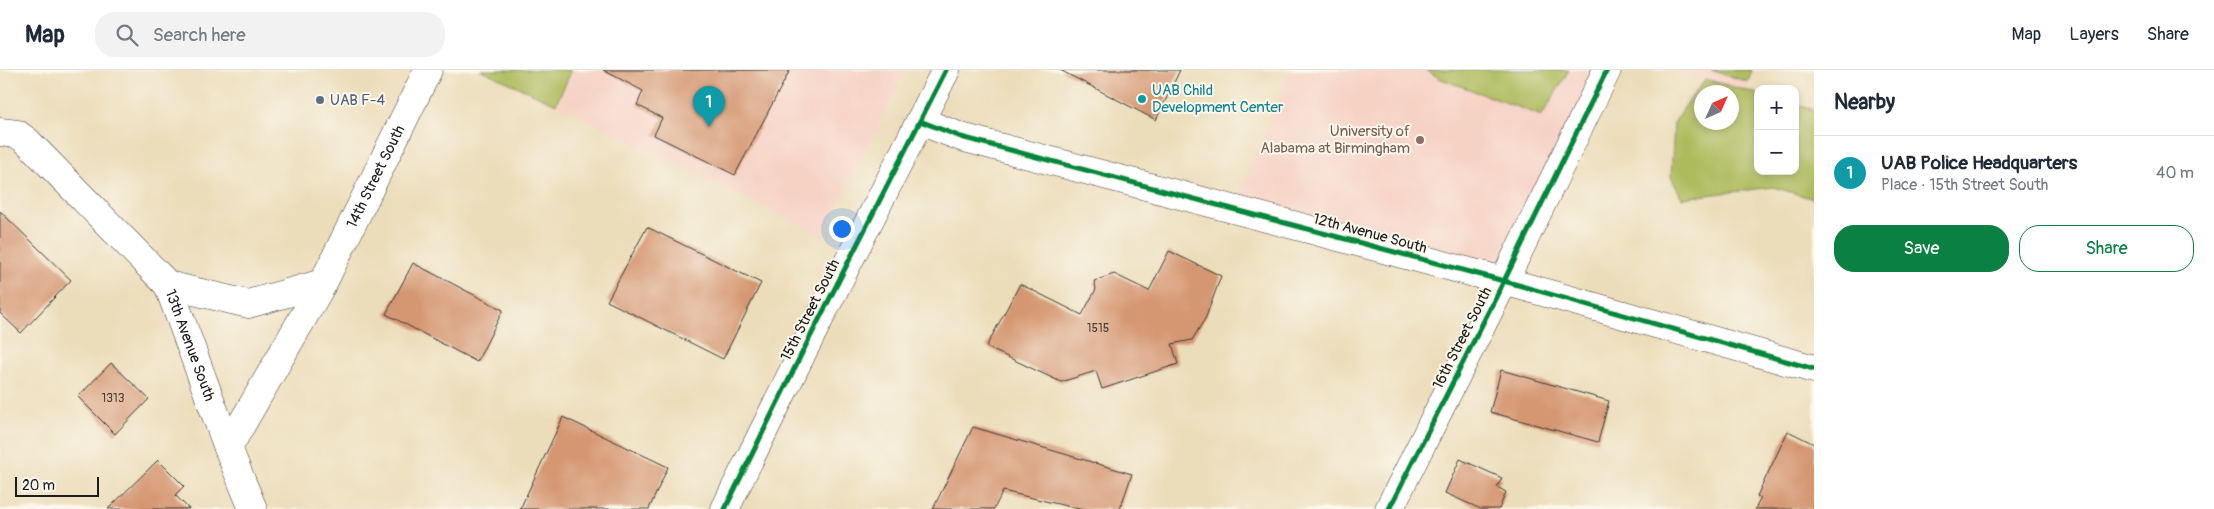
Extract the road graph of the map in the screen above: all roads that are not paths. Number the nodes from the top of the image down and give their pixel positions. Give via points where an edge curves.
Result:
1 (428, 70) edge
2 (946, 70) edge
3 (1607, 70) edge
4 (920, 121) junction
5 (0, 132) edge
6 (1504, 281) junction
7 (323, 283) junction
8 (168, 285) junction
9 (1814, 369) edge
10 (228, 448) junction
11 (253, 509) edge
12 (725, 509) edge
13 (1389, 509) edge

1 - 7 street, 14th Street South
2 - 4 street, 15th Street South
3 - 6 street, 16th Street South
4 - 6 street, 12th Avenue South via 961,137
4 - 12 street, 15th Street South
5 - 8 street, 13th Avenue South via 17,134 27,141
6 - 9 street, 12th Avenue South
6 - 13 street, 16th Street South
7 - 8 street via 248,304
7 - 10 street, 14th Street South
8 - 10 street, 13th Avenue South
10 - 11 street, 13th Avenue South

